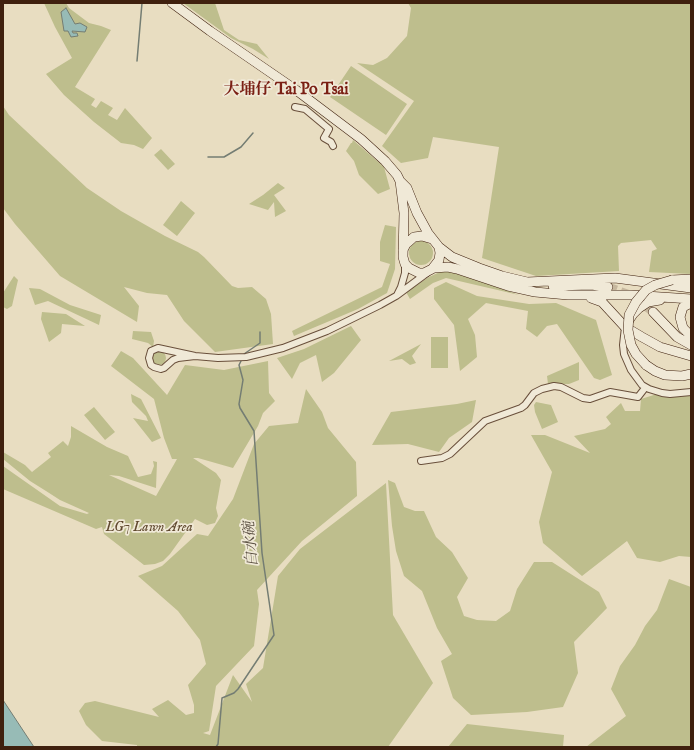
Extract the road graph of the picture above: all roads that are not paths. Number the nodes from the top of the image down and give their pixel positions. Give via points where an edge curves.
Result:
1 (172, 3) edge
2 (295, 106) dead end
3 (333, 146) dead end
4 (400, 182) junction
5 (432, 239) junction
6 (438, 247) junction
7 (403, 254) junction
8 (405, 264) junction
9 (432, 269) junction
10 (691, 279) edge
11 (532, 282) junction
12 (608, 287) tunnel mouth
13 (691, 288) edge
14 (568, 295) junction
15 (396, 296) junction
16 (672, 298) junction
17 (691, 299) edge
18 (691, 303) edge
19 (653, 312) tunnel mouth
20 (625, 327) junction
21 (691, 336) edge
22 (691, 345) edge
23 (165, 349) junction
24 (195, 356) junction
25 (691, 356) edge
26 (167, 366) junction
27 (691, 374) edge
28 (645, 388) junction
29 (691, 392) edge
30 (421, 461) dead end

1 - 4 main road via 296,90 361,140 385,161
2 - 3 street via 305,109 329,129 324,138
4 - 5 main road via 407,188 417,213
4 - 7 main road via 404,213
5 - 6 main road
5 - 7 main road via 414,237 406,244
6 - 9 main road via 439,260
6 - 11 main road via 452,257 479,268 508,278
7 - 8 main road
8 - 9 main road via 419,273
8 - 15 street via 405,273
9 - 14 main road via 448,267 508,286
9 - 15 street
10 - 27 main road, bridge via 672,280 655,285 642,294 633,306 628,325 629,340 636,354 646,365 665,374
11 - 12 main road via 553,286
11 - 13 main road via 614,278
14 - 16 main road
14 - 20 main road via 602,302
15 - 24 street via 327,331 275,351 237,358
16 - 17 main road
16 - 20 main road via 648,302 633,314
18 - 21 main road via 684,307 680,317 683,328
19 - 22 main road via 677,337
20 - 25 main road via 660,347
20 - 28 street via 624,354 634,375
23 - 24 street
23 - 26 street via 170,355
23 - 26 street via 154,349 149,361 157,369
24 - 26 street via 178,358
28 - 29 street via 670,394
28 - 30 street via 638,396 610,392 590,399 554,386 538,391 521,408 485,422 450,454 442,458

